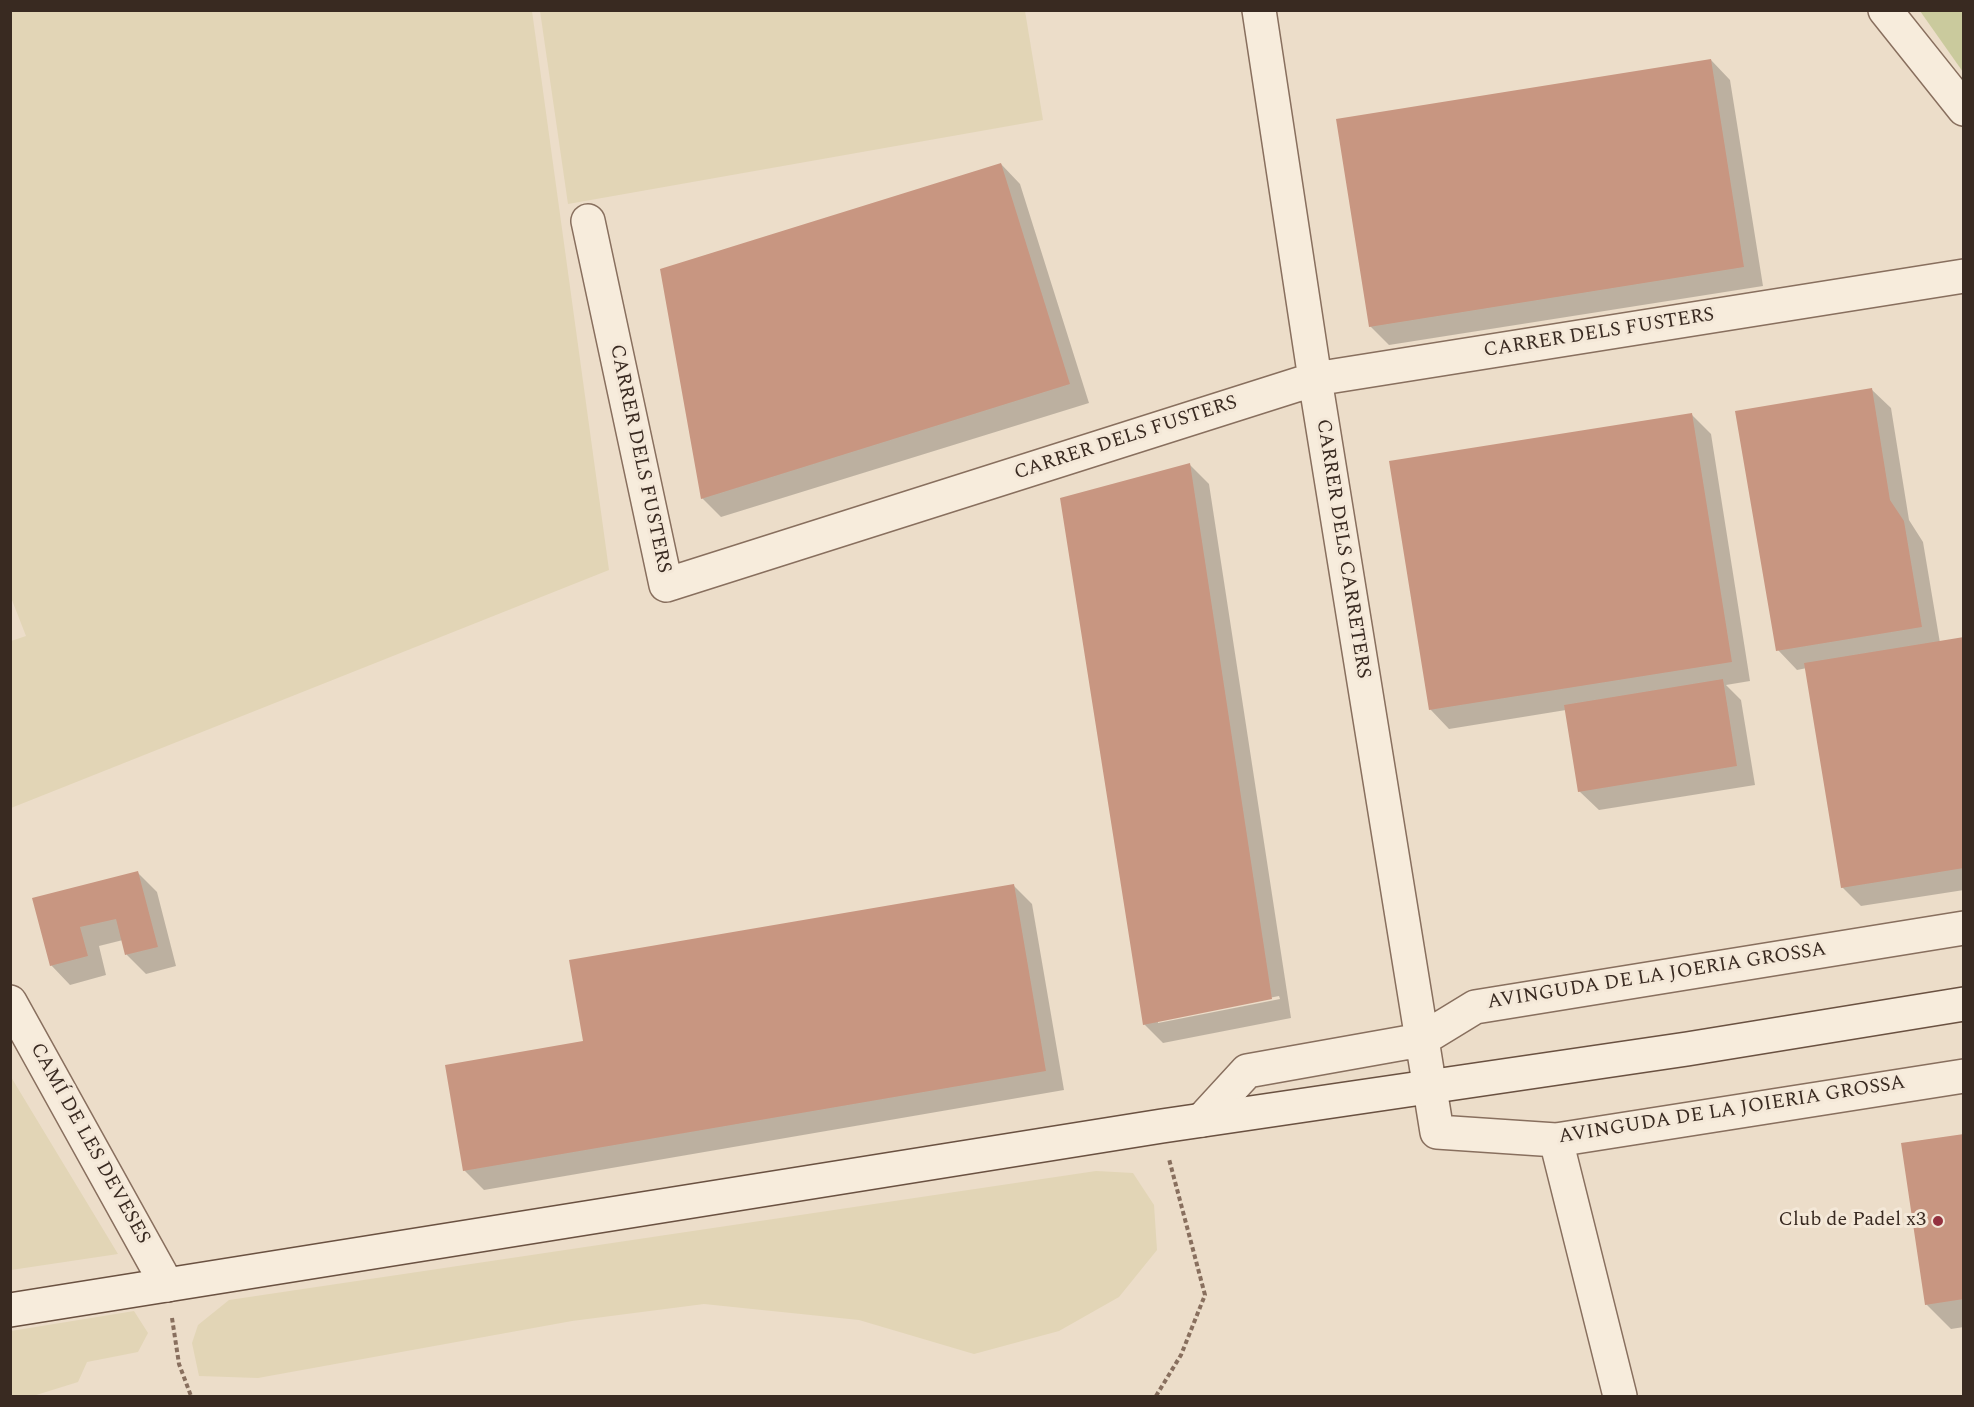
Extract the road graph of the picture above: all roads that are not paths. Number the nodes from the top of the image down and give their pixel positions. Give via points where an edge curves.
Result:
1 (1259, 10) edge
2 (1885, 10) edge
3 (1964, 109) edge
4 (588, 221) dead end
5 (1964, 276) edge
6 (1315, 379) junction
7 (1964, 928) edge
8 (10, 1002) edge
9 (1964, 1004) edge
10 (1421, 1040) junction
11 (1964, 1076) edge
12 (1428, 1088) junction
13 (1202, 1120) junction
14 (1556, 1140) junction
15 (167, 1285) junction
16 (10, 1310) edge
17 (1620, 1396) edge

1 - 6 street, CARRER DELS CARRETERS
2 - 3 street
4 - 6 street, CARRER DELS FUSTERS via 666,585
5 - 6 street, CARRER DELS FUSTERS
6 - 10 street, CARRER DELS CARRETERS
7 - 10 street, AVINGUDA DE LA JOERIA GROSSA via 1475,1007
8 - 15 street, CAMÍ DE LES DEVESES
9 - 12 street
10 - 12 street, CARRER DELS CARRETERS
10 - 13 street, AVINGUDA DE LA JOERIA GROSSA via 1247,1071
11 - 14 street, AVINGUDA DE LA JOIERIA GROSSA
12 - 13 street
12 - 14 street, AVINGUDA DE LA JOIERIA GROSSA via 1437,1132
13 - 15 street
14 - 17 street
15 - 16 street

